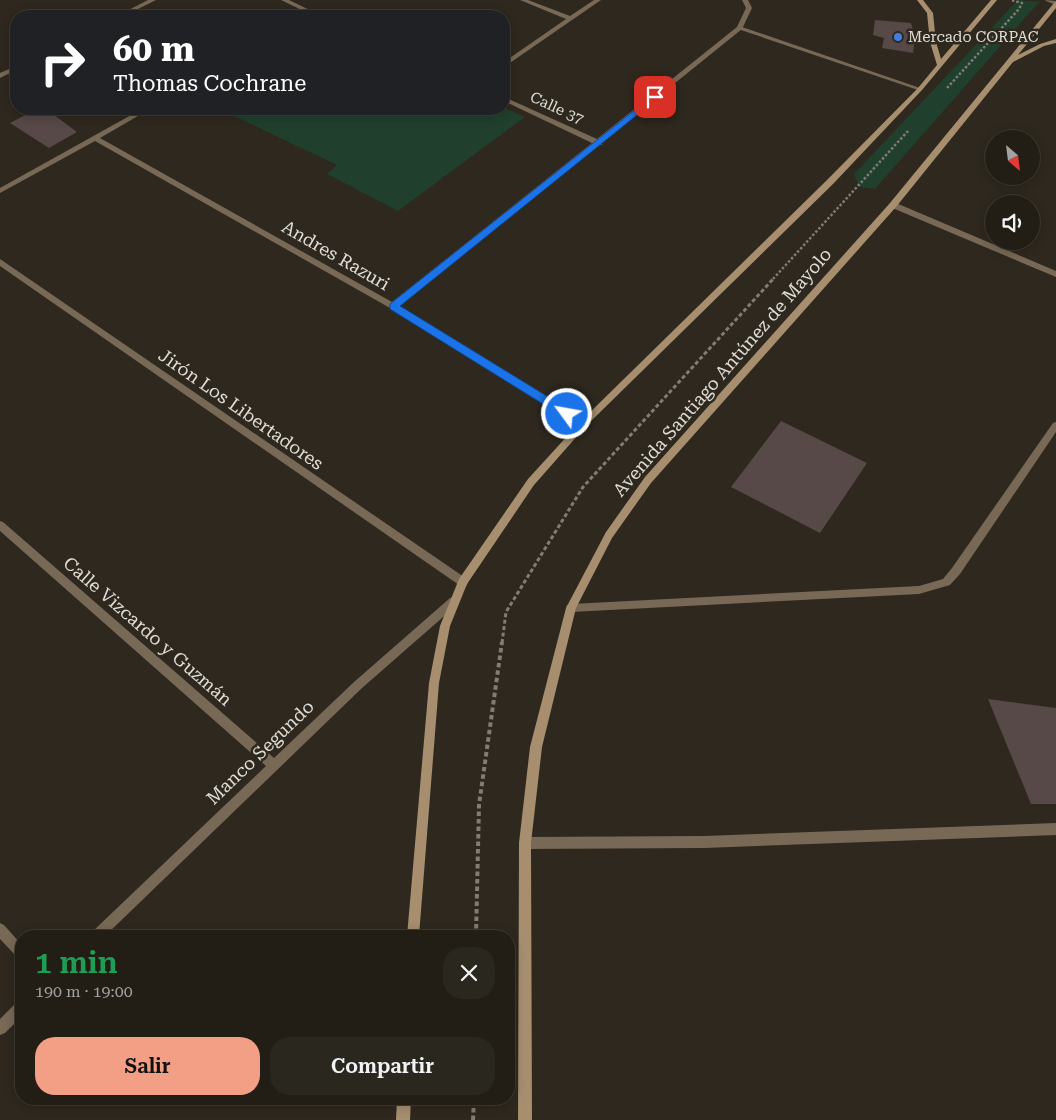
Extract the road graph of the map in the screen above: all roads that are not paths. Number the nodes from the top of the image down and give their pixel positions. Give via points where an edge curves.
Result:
1 (153, 0) edge
2 (284, 0) edge
3 (523, 0) edge
4 (598, 0) edge
5 (745, 0) edge
6 (920, 0) edge
7 (994, 0) edge
8 (1048, 0) edge
9 (1056, 3) edge
10 (132, 10) edge
11 (304, 10) edge
12 (571, 19) junction
13 (740, 28) junction
14 (1056, 41) edge
15 (510, 61) edge
16 (1008, 63) junction
17 (940, 65) junction
18 (920, 89) junction
19 (510, 102) edge
20 (136, 115) edge
21 (95, 138) junction
22 (599, 142) junction
23 (0, 191) edge
24 (894, 205) junction
25 (0, 262) edge
26 (1056, 274) edge
27 (393, 306) junction
28 (583, 424) junction
29 (1056, 425) edge
30 (0, 525) edge
31 (463, 582) junction
32 (454, 601) junction
33 (571, 608) junction
34 (273, 765) junction
35 (1056, 829) edge
36 (525, 843) junction
37 (0, 930) edge
38 (102, 930) edge
39 (413, 930) edge
40 (15, 946) edge
41 (15, 1014) edge
42 (0, 1028) edge
43 (404, 1105) edge
44 (403, 1120) edge
45 (525, 1120) edge

1 - 10 street
2 - 11 street
3 - 12 street
4 - 12 street
5 - 13 street via 749,8
6 - 17 main road via 930,13 933,42
7 - 17 main road
8 - 9 street
9 - 16 main road, Avenida Santiago Antúnez de Mayolo
12 - 15 street
13 - 18 street
13 - 22 street
14 - 16 main road
16 - 24 main road, Avenida Santiago Antúnez de Mayolo
17 - 18 main road
18 - 28 main road via 823,189
19 - 22 street, Calle 37
20 - 21 street
21 - 23 street
21 - 27 street, Andres Razuri
22 - 27 street
24 - 26 street
24 - 33 main road, Avenida Santiago Antúnez de Mayolo via 648,480 609,535
25 - 31 street, Jirón Los Libertadores
27 - 28 street, Andres Razuri
28 - 31 main road via 531,482
29 - 33 street via 956,570 940,585 919,590
30 - 34 street, Calle Vizcardo y Guzmán
31 - 32 main road
32 - 34 street, Manco Segundo via 358,684
32 - 39 main road via 445,626 434,683
33 - 36 main road, Avenida Santiago Antúnez de Mayolo via 536,747
34 - 38 street, Manco Segundo
35 - 36 street via 704,842
36 - 45 main road, Avenida Santiago Antúnez de Mayolo
37 - 40 street
41 - 42 street
43 - 44 main road

